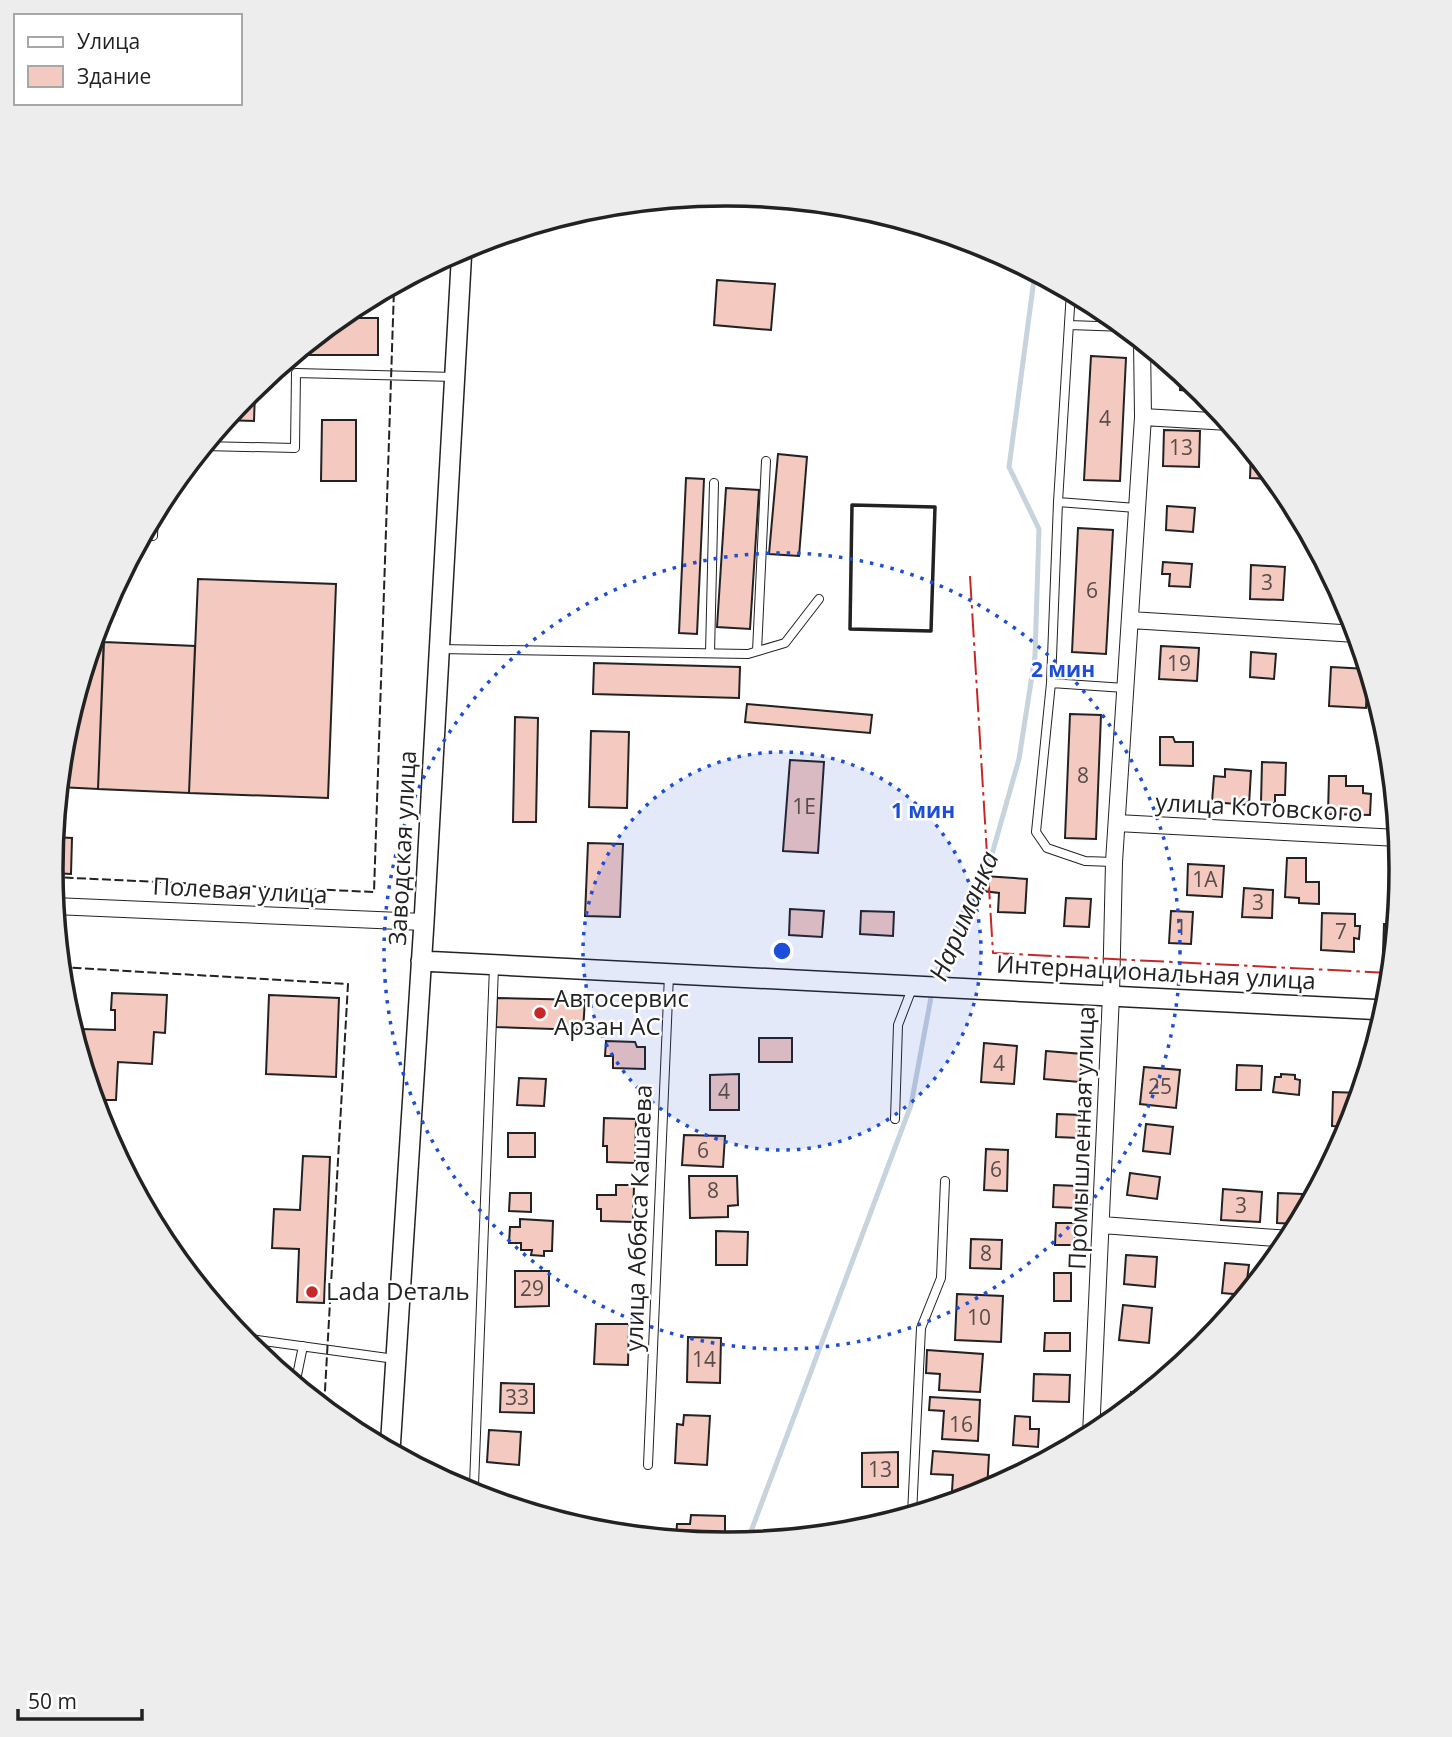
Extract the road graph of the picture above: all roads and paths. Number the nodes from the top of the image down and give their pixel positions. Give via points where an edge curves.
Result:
1 (462, 261) edge
2 (1071, 302) edge
3 (1069, 325) junction
4 (1107, 326) edge
5 (1142, 353) edge
6 (455, 377) junction
7 (1143, 417) junction
8 (1215, 421) edge
9 (215, 446) edge
10 (766, 461) dead end
11 (714, 483) dead end
12 (1058, 502) junction
13 (1136, 508) junction
14 (820, 599) dead end
15 (1130, 620) junction
16 (1346, 633) edge
17 (439, 649) junction
18 (757, 651) junction
19 (710, 653) junction
20 (1051, 683) junction
21 (1125, 688) junction
22 (1117, 823) junction
23 (1388, 837) edge
24 (1114, 862) junction
25 (64, 905) edge
26 (424, 922) junction
27 (421, 961) junction
28 (494, 965) junction
29 (669, 974) junction
30 (913, 986) junction
31 (1111, 995) junction
32 (1373, 1009) edge
33 (895, 1119) dead end
34 (944, 1181) dead end
35 (1101, 1225) junction
36 (1276, 1238) edge
37 (261, 1340) edge
38 (303, 1346) junction
39 (395, 1359) junction
40 (298, 1374) edge
41 (1095, 1419) edge
42 (391, 1441) edge
43 (648, 1465) dead end
44 (474, 1482) edge
45 (912, 1504) edge

1 - 6 street, Заводская улица
2 - 3 lane
3 - 4 lane
3 - 12 lane
5 - 7 street, Промышленная улица
6 - 9 lane via 296,373 295,448
6 - 17 street, Заводская улица
7 - 8 street
7 - 13 street, Промышленная улица
10 - 18 lane
11 - 19 lane
12 - 13 lane
12 - 20 lane
13 - 15 street, Промышленная улица
14 - 18 lane via 785,643
15 - 16 street
15 - 21 street, Промышленная улица
17 - 19 lane
17 - 26 street, Заводская улица
18 - 19 lane
20 - 21 lane
20 - 24 lane via 1036,832 1047,848 1085,861
21 - 22 street, Промышленная улица
22 - 23 street, улица Котовского
22 - 24 street, Промышленная улица
24 - 31 street, Промышленная улица
25 - 26 street, Полевая улица
26 - 27 street, Заводская улица
27 - 28 street, Интернациональная улица
27 - 39 street, Заводская улица
28 - 29 street, Интернациональная улица
28 - 44 lane
29 - 30 street, Интернациональная улица
29 - 43 lane, улица Аббяса Кашаева
30 - 31 street, Интернациональная улица
30 - 33 lane via 898,1025
31 - 32 street, Интернациональная улица
31 - 35 street, Промышленная улица
34 - 45 lane via 941,1278 921,1328
35 - 36 street
35 - 41 street, Промышленная улица
37 - 38 lane
38 - 39 lane
38 - 40 lane
39 - 42 street, Заводская улица

